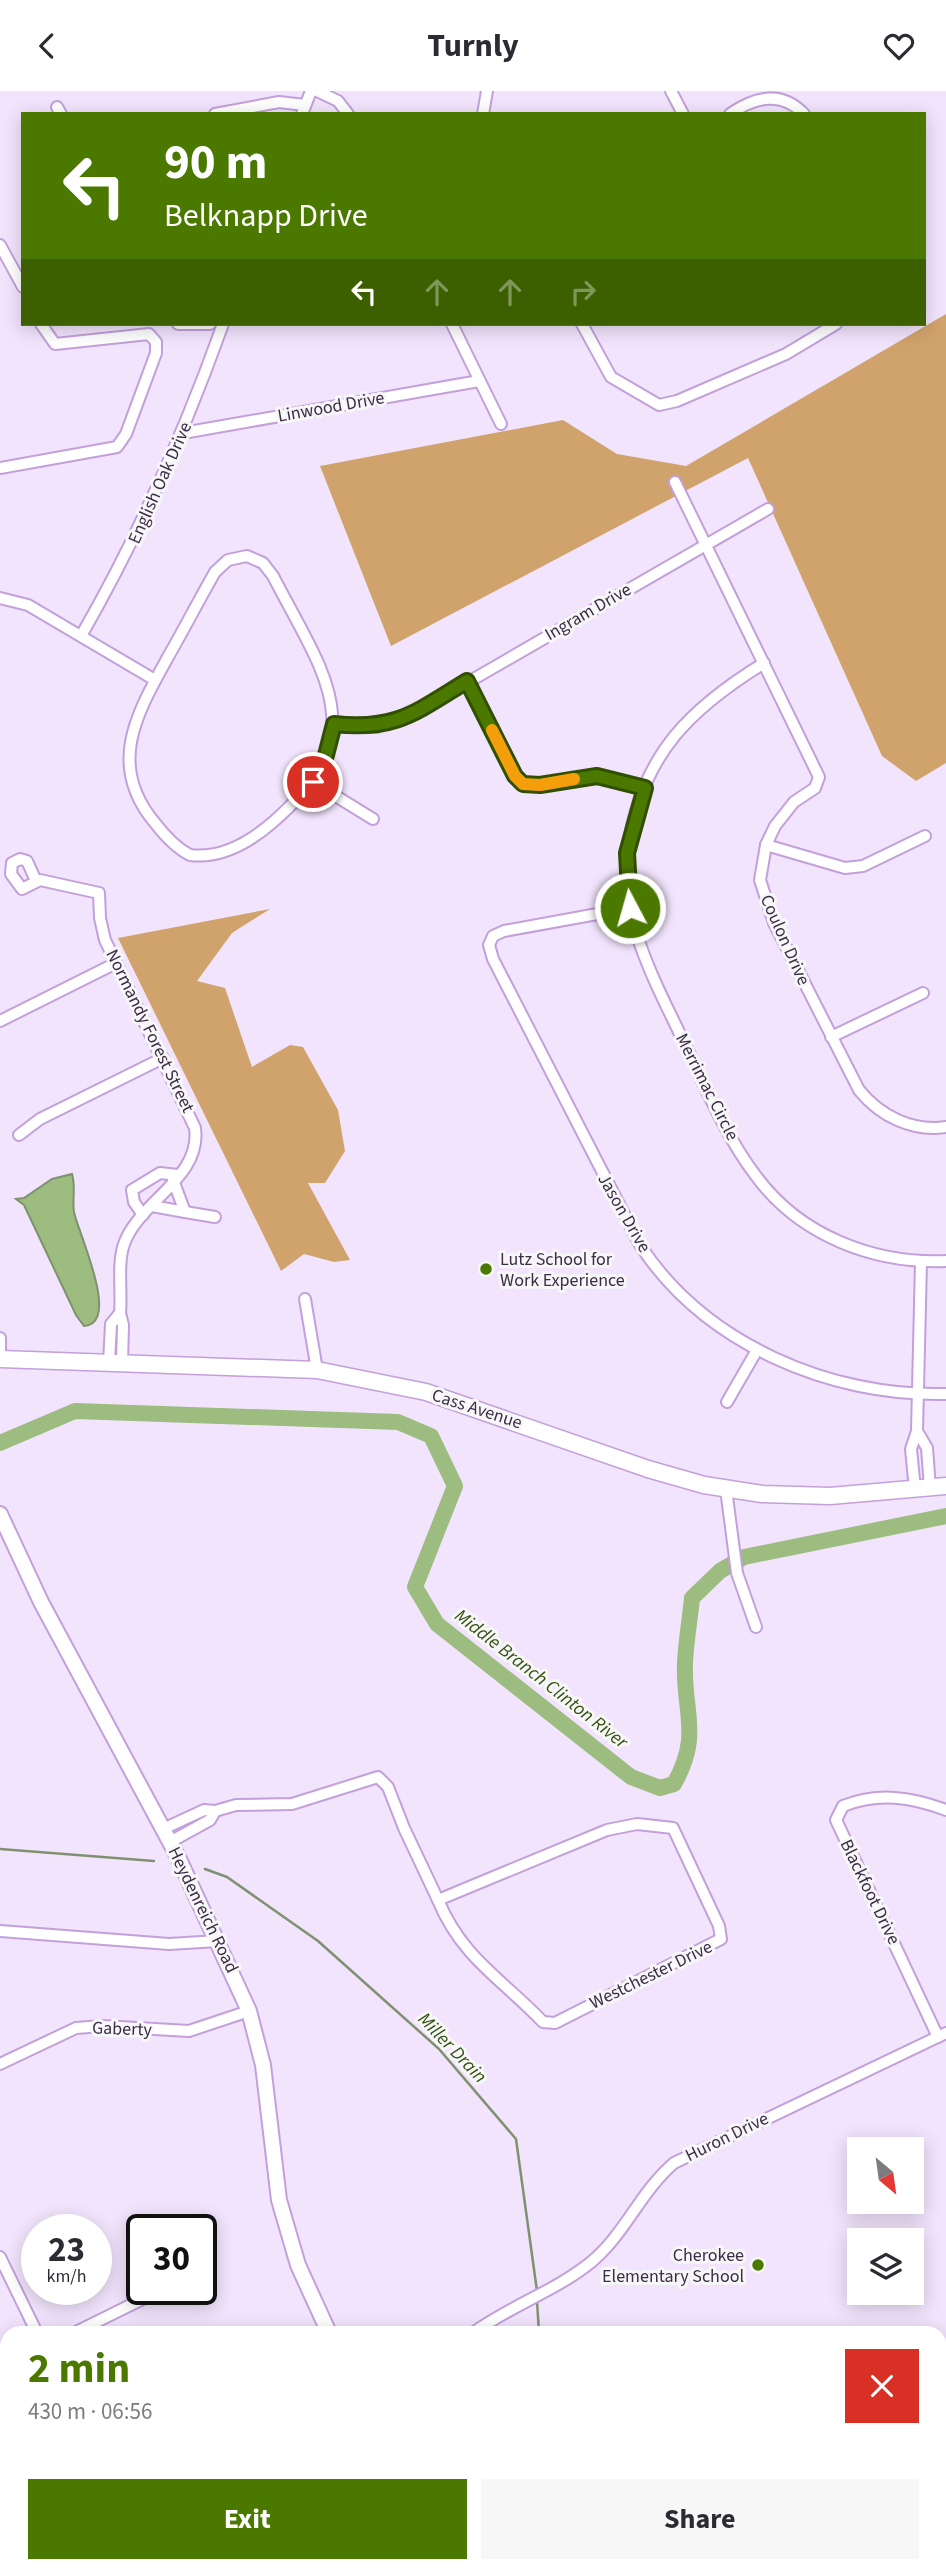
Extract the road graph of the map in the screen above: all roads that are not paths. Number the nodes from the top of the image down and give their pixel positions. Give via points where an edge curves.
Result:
1 (311, 91) edge
2 (317, 91) edge
3 (486, 91) edge
4 (671, 91) edge
5 (303, 109) edge
6 (225, 112) edge
7 (346, 112) edge
8 (483, 112) edge
9 (682, 112) edge
10 (733, 112) edge
11 (802, 112) edge
12 (0, 245) edge
13 (21, 283) edge
14 (42, 326) edge
15 (222, 326) edge
16 (453, 326) edge
17 (583, 326) edge
18 (832, 326) edge
19 (479, 381) junction
20 (501, 423) dead end
21 (183, 433) junction
22 (0, 468) edge
23 (675, 482) dead end
24 (768, 509) dead end
25 (707, 543) junction
26 (0, 597) edge
27 (81, 636) junction
28 (764, 663) junction
29 (155, 680) junction
30 (467, 681) junction
31 (334, 724) junction
32 (313, 782) junction
33 (645, 788) junction
34 (373, 819) dead end
35 (925, 836) dead end
36 (766, 845) junction
37 (36, 881) dead end
38 (630, 908) junction
39 (116, 964) junction
40 (923, 993) dead end
41 (0, 1021) edge
42 (831, 1037) junction
43 (163, 1058) junction
44 (946, 1127) edge
45 (19, 1135) dead end
46 (176, 1177) junction
47 (152, 1206) junction
48 (185, 1212) junction
49 (143, 1215) junction
50 (215, 1217) dead end
51 (946, 1261) edge
52 (921, 1262) junction
53 (305, 1299) dead end
54 (0, 1338) edge
55 (757, 1350) junction
56 (0, 1359) edge
57 (116, 1363) junction
58 (317, 1370) junction
59 (946, 1394) edge
60 (916, 1395) junction
61 (727, 1402) dead end
62 (931, 1488) edge
63 (726, 1489) junction
64 (0, 1514) edge
65 (757, 1627) dead end
66 (946, 1810) edge
67 (215, 1811) junction
68 (188, 1817) junction
69 (194, 1829) junction
70 (166, 1835) junction
71 (438, 1900) junction
72 (0, 1931) edge
73 (218, 1941) junction
74 (249, 2011) junction
75 (942, 2035) edge
76 (0, 2064) edge
77 (0, 2257) edge
78 (131, 2305) edge
79 (34, 2326) edge
80 (88, 2326) edge
81 (326, 2326) edge
82 (482, 2326) edge

1 - 5 street
2 - 7 street via 338,101
3 - 8 street
4 - 9 street
5 - 6 street via 279,101
10 - 11 street via 757,96 773,92 794,101
12 - 13 street
14 - 22 street via 55,344 139,334 153,338 156,353 126,435 117,446
15 - 21 street, English Oak Drive
16 - 19 street
17 - 18 street via 607,373 659,405 786,354
19 - 20 street
19 - 21 street, Linwood Drive
21 - 27 street, English Oak Drive via 133,544
23 - 25 street, Coulon Drive
24 - 25 street, Ingram Drive
25 - 28 street, Coulon Drive
25 - 30 street, Ingram Drive
26 - 27 street via 28,605
27 - 29 street
28 - 33 street, Merrimac Circle via 712,696 688,718 668,742
28 - 36 street, Coulon Drive via 819,777 815,788 782,815
29 - 31 street via 218,568 235,557 247,556 263,563 273,576 321,670
29 - 32 street via 131,736 131,778 150,817 183,851 199,856 242,845 276,820
30 - 31 street, Ingram Drive via 409,716 377,727
30 - 33 street via 523,784 597,776
31 - 32 street
32 - 34 street
33 - 38 street, Merrimac Circle via 627,853
35 - 36 street via 863,866 845,868
36 - 42 street, Coulon Drive via 761,880 766,903
37 - 39 street, Normandy Forest Street via 99,893 100,925
38 - 52 street, Merrimac Circle via 649,969 730,1135 758,1179 798,1216 832,1239 864,1252
38 - 55 street, Jason Drive via 504,931 490,939 493,959 640,1245 701,1310
39 - 41 street
39 - 43 street, Normandy Forest Street
40 - 42 street
42 - 44 street, Coulon Drive via 859,1090 880,1111 916,1126
43 - 45 street via 40,1119
43 - 46 street, Normandy Forest Street via 196,1132 193,1154
46 - 47 street, Normandy Forest Street
46 - 48 street
46 - 49 street via 160,1173 132,1190
47 - 48 street
47 - 49 street, Normandy Forest Street
48 - 50 street
49 - 57 street, Normandy Forest Street via 122,1251 123,1325
51 - 52 street, Merrimac Circle
52 - 60 street
53 - 58 street
54 - 56 street
55 - 60 street, Jason Drive via 827,1380
55 - 61 street
56 - 57 main road, Cass Avenue
57 - 58 main road, Cass Avenue
58 - 63 main road, Cass Avenue via 426,1392 648,1469
59 - 60 street, Jason Drive
60 - 62 street via 917,1431 927,1448
62 - 63 main road, Cass Avenue via 803,1496
63 - 65 street via 737,1573
64 - 70 street, Heydenreich Road via 41,1602
66 - 75 street, Blackfoot Drive via 912,1798 887,1797 843,1806 836,1820
67 - 68 street, Westchester Drive
67 - 69 street via 210,1820
67 - 71 street, Westchester Drive via 236,1805 292,1804 377,1777 388,1787
68 - 69 street
68 - 70 street, Westchester Drive
69 - 70 street
70 - 73 street, Heydenreich Road
71 - 71 street, Westchester Drive via 453,1933 470,1955 548,2024 721,1939 676,1832 666,1826 607,1829
72 - 73 street via 181,1944
73 - 74 street, Heydenreich Road
74 - 76 street, Gaberty via 189,2031 76,2028
74 - 81 street, Heydenreich Road via 263,2065 279,2200 298,2265
75 - 82 street, Huron Drive via 674,2163 646,2191 609,2244 579,2271
77 - 79 street
78 - 80 street

